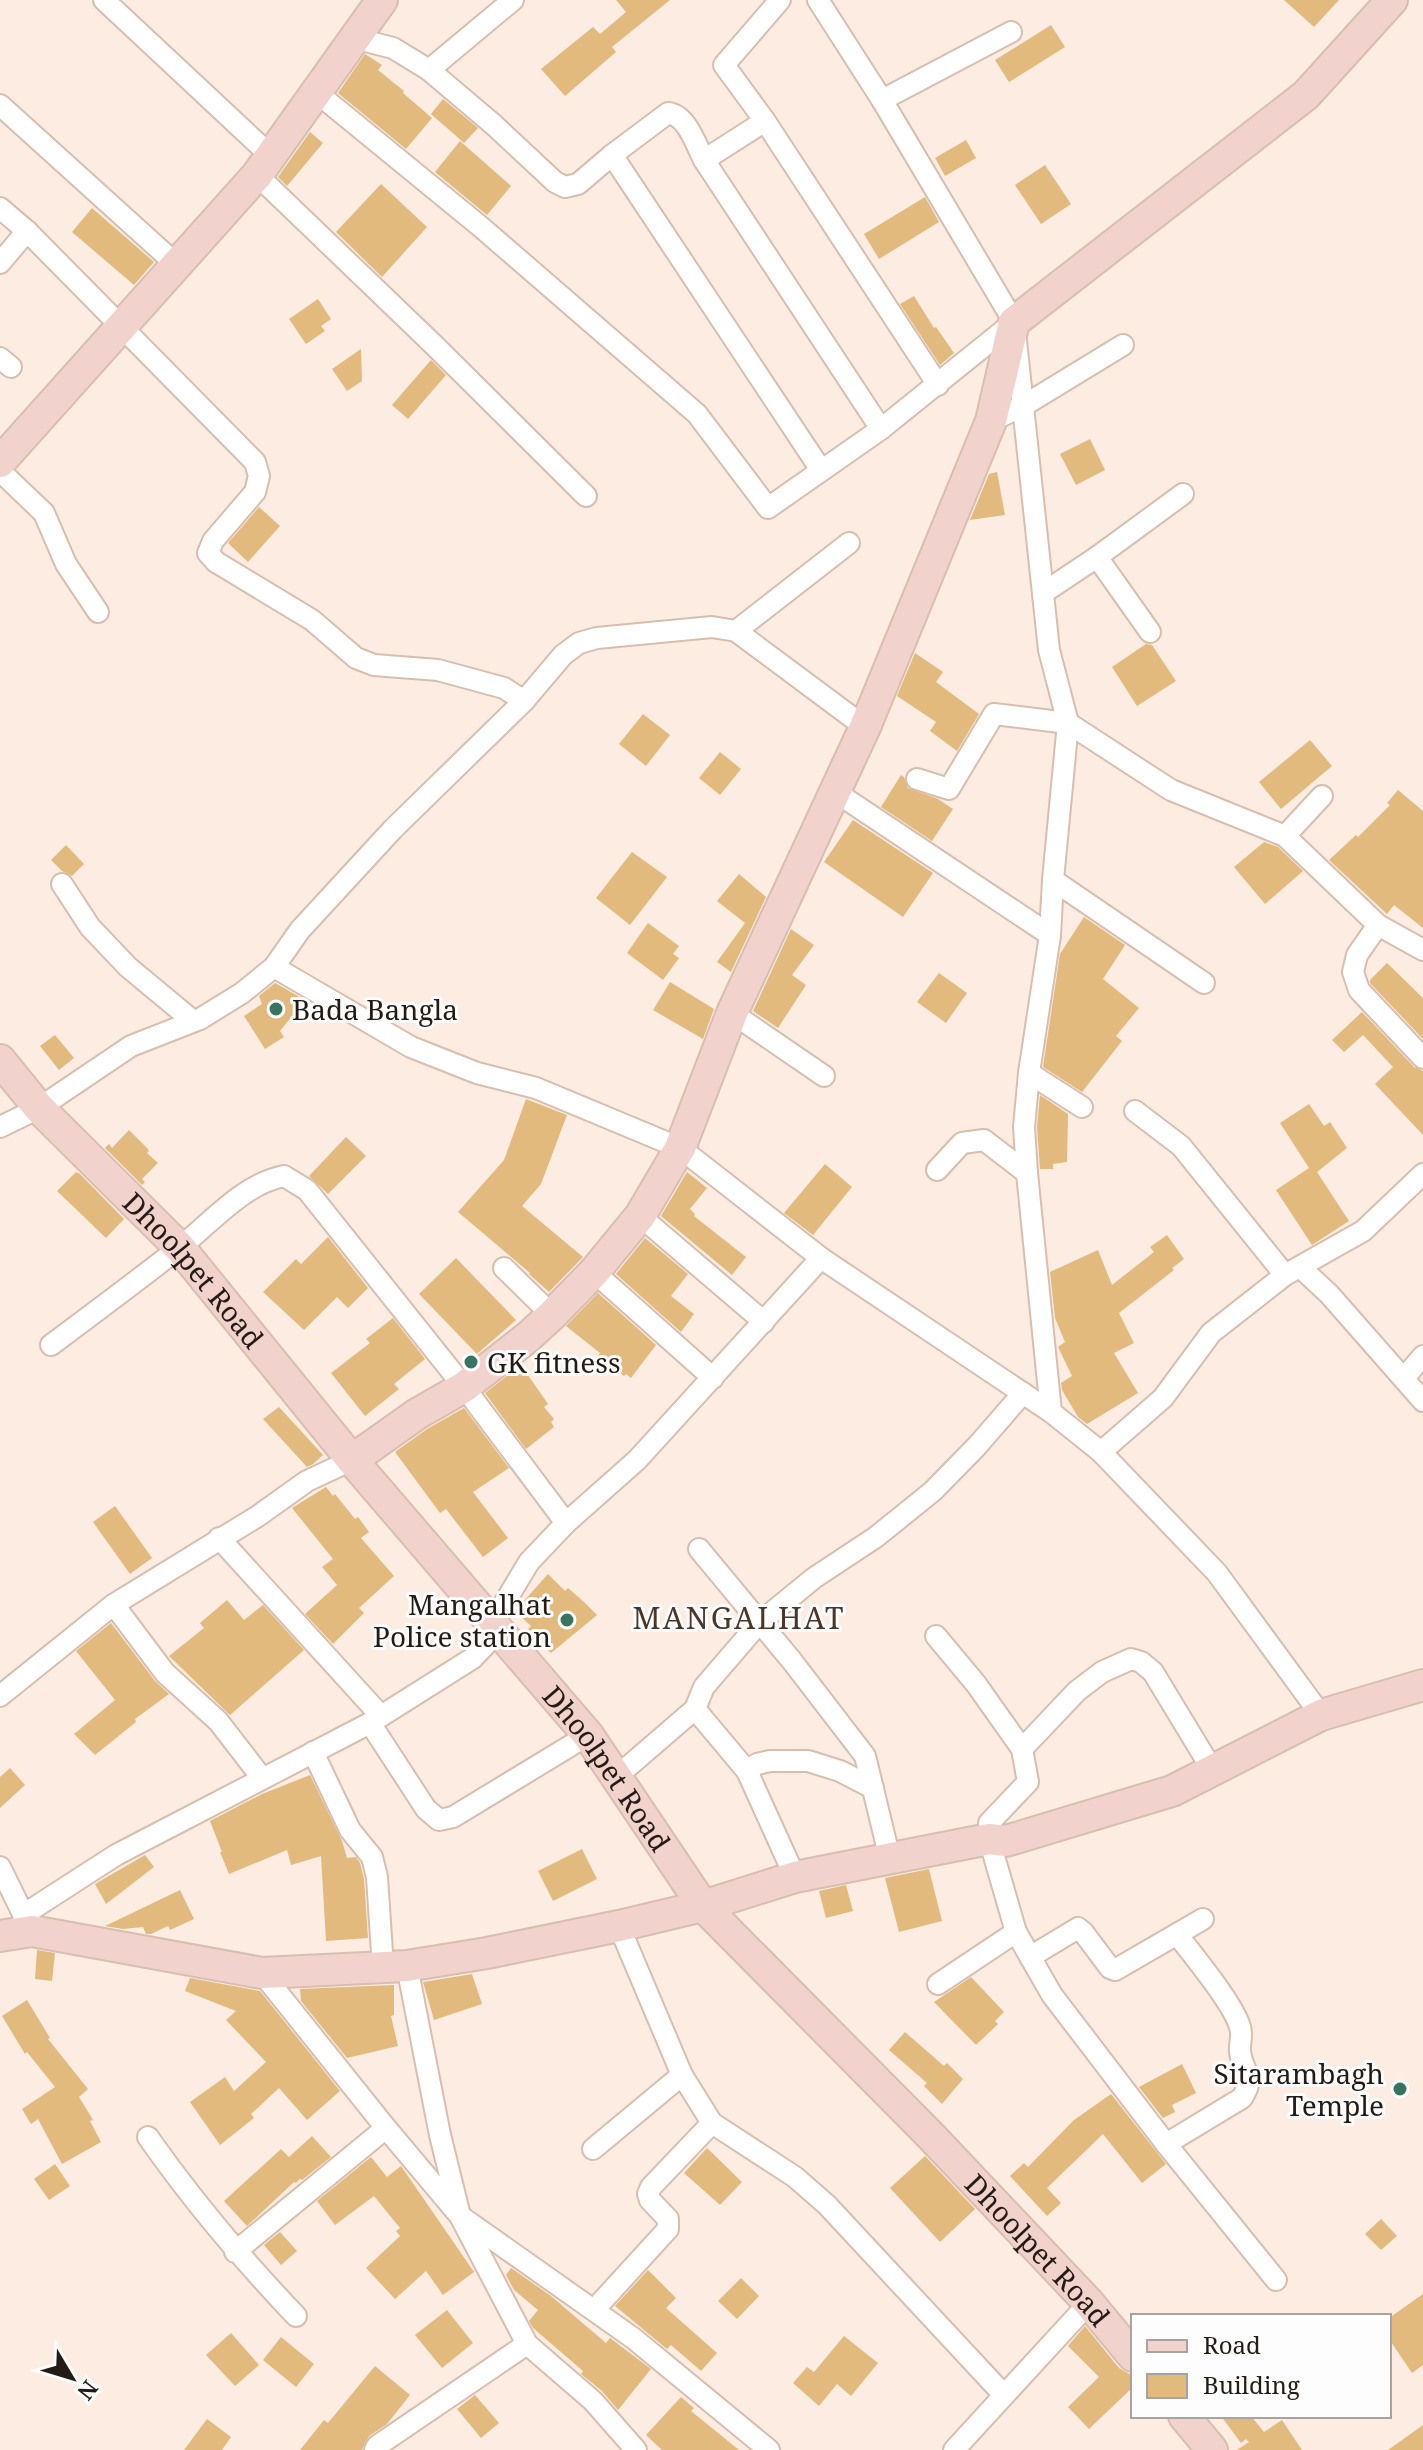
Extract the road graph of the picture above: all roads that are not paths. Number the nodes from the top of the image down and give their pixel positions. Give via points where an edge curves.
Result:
1 (104, 0) edge
2 (382, 0) edge
3 (513, 0) edge
4 (780, 0) edge
5 (818, 0) edge
6 (1392, 0) edge
7 (1011, 32) dead end
8 (354, 38) junction
9 (429, 70) junction
10 (316, 92) junction
11 (882, 100) junction
12 (0, 105) edge
13 (765, 121) junction
14 (612, 155) junction
15 (704, 160) junction
16 (264, 166) junction
17 (0, 208) edge
18 (27, 231) junction
19 (0, 263) edge
20 (178, 266) junction
21 (1014, 322) junction
22 (121, 328) junction
23 (1123, 345) dead end
24 (938, 385) junction
25 (1023, 406) junction
26 (991, 421) junction
27 (881, 429) junction
28 (0, 462) edge
29 (821, 470) junction
30 (0, 471) edge
31 (1183, 494) dead end
32 (586, 496) dead end
33 (849, 543) dead end
34 (1097, 557) junction
35 (1043, 593) junction
36 (98, 612) dead end
37 (736, 631) junction
38 (1150, 632) dead end
39 (524, 701) junction
40 (1068, 723) junction
41 (865, 727) junction
42 (917, 779) dead end
43 (834, 791) junction
44 (1322, 796) dead end
45 (1285, 836) junction
46 (1053, 880) junction
47 (62, 884) dead end
48 (1378, 925) junction
49 (1050, 935) junction
50 (1422, 946) edge
51 (274, 967) junction
52 (1204, 983) dead end
53 (732, 1013) junction
54 (193, 1021) junction
55 (1423, 1058) edge
56 (0, 1060) edge
57 (1029, 1073) junction
58 (824, 1076) dead end
59 (1082, 1107) dead end
60 (39, 1108) junction
61 (1135, 1111) dead end
62 (0, 1127) edge
63 (680, 1148) junction
64 (937, 1170) dead end
65 (1027, 1173) junction
66 (1423, 1174) edge
67 (640, 1216) junction
68 (180, 1248) junction
69 (821, 1258) junction
70 (504, 1268) dead end
71 (594, 1272) junction
72 (1293, 1272) junction
73 (552, 1315) junction
74 (764, 1322) junction
75 (51, 1345) dead end
76 (1423, 1356) edge
77 (713, 1378) junction
78 (1404, 1378) junction
79 (464, 1387) junction
80 (1023, 1393) junction
81 (1423, 1401) edge
82 (1051, 1412) junction
83 (1101, 1452) junction
84 (352, 1460) junction
85 (566, 1523) junction
86 (219, 1538) junction
87 (699, 1549) dead end
88 (114, 1605) junction
89 (493, 1622) junction
90 (759, 1623) junction
91 (936, 1636) dead end
92 (1423, 1685) edge
93 (0, 1696) edge
94 (695, 1709) junction
95 (1321, 1715) junction
96 (376, 1720) junction
97 (588, 1735) junction
98 (1022, 1749) junction
99 (313, 1752) junction
100 (747, 1771) junction
101 (1213, 1771) junction
102 (616, 1777) junction
103 (262, 1778) junction
104 (873, 1788) junction
105 (989, 1839) junction
106 (890, 1859) junction
107 (0, 1867) edge
108 (795, 1877) junction
109 (703, 1906) junction
110 (1203, 1919) dead end
111 (28, 1923) junction
112 (619, 1926) junction
113 (1016, 1932) junction
114 (1177, 1934) junction
115 (0, 1936) edge
116 (1030, 1957) junction
117 (395, 1967) junction
118 (262, 1973) junction
119 (938, 1984) dead end
120 (682, 2075) junction
121 (712, 2123) junction
122 (386, 2128) junction
123 (148, 2137) dead end
124 (1166, 2144) junction
125 (593, 2149) dead end
126 (460, 2216) junction
127 (235, 2252) junction
128 (1276, 2280) dead end
129 (1089, 2303) junction
130 (594, 2310) junction
131 (296, 2316) dead end
132 (527, 2344) junction
133 (1131, 2354) edge
134 (1003, 2394) junction
135 (1186, 2418) edge
136 (379, 2449) edge
137 (636, 2450) edge
138 (769, 2450) edge
139 (954, 2450) edge
140 (1212, 2450) edge

1 - 16 street
2 - 8 street
3 - 9 street
4 - 13 street via 724,65
5 - 11 street
6 - 21 street via 1306,95
7 - 11 street
8 - 9 street via 393,48
8 - 10 street
9 - 14 street via 565,187 578,184
10 - 16 street
10 - 29 street via 697,414 768,508
11 - 21 street
12 - 20 street
13 - 15 street
13 - 24 street
14 - 15 street via 668,113 683,120
14 - 29 street
15 - 27 street
16 - 20 street
16 - 32 street via 381,293
17 - 18 street
18 - 19 street
18 - 22 street
20 - 22 street
21 - 24 street
21 - 25 street
21 - 26 street
22 - 28 street
22 - 39 street via 255,462 255,492 213,541 208,553 216,562 312,620 356,658 374,665 438,670 504,688
23 - 25 street
24 - 27 street
25 - 26 street
25 - 35 street
26 - 41 street
27 - 29 street
30 - 36 street via 44,513 66,564
31 - 34 street
33 - 37 street
34 - 35 street
34 - 38 street
35 - 40 street via 1049,650
37 - 39 street via 712,627 579,643
37 - 41 street
39 - 51 street via 393,829 300,930
40 - 42 street via 994,714 949,789
40 - 45 street via 1171,790
40 - 46 street
41 - 43 street
43 - 49 street
43 - 53 street
44 - 45 street
45 - 48 street
46 - 49 street
46 - 52 street
47 - 54 street via 90,927 128,967
48 - 50 street
48 - 55 street via 1357,955 1353,972 1359,990
49 - 57 street
51 - 54 street
51 - 63 street via 411,1047 477,1073 536,1088
53 - 58 street
53 - 63 street
54 - 60 street via 131,1046
56 - 60 street, Dhoolpet Road
57 - 59 street
57 - 65 street
60 - 62 street
60 - 68 street, Dhoolpet Road
61 - 72 street via 1181,1146
63 - 67 street
63 - 69 street
64 - 65 street via 962,1143 984,1140
65 - 82 street
66 - 72 street via 1363,1231
67 - 71 street
67 - 74 street
68 - 75 street
68 - 79 street via 250,1190 284,1176 307,1190
68 - 84 street, Dhoolpet Road
69 - 74 street
69 - 80 street
70 - 73 street
71 - 73 street
71 - 77 street
72 - 78 street via 1329,1294
72 - 83 street via 1211,1333 1163,1398
73 - 79 street
74 - 77 street
76 - 78 street
77 - 85 street via 637,1460
78 - 81 street
79 - 84 street
79 - 85 street
80 - 82 street
80 - 90 street via 933,1491
82 - 83 street
83 - 95 street via 1217,1573
84 - 86 street via 307,1481
84 - 89 street, Dhoolpet Road
85 - 89 street via 529,1562
86 - 88 street
86 - 96 street
87 - 90 street
88 - 93 street
88 - 103 street via 165,1673 218,1721
89 - 96 street via 489,1641 473,1658
89 - 97 street, Dhoolpet Road
90 - 94 street via 704,1687
90 - 104 street via 865,1756
91 - 98 street
92 - 95 street
94 - 100 street
94 - 102 street
95 - 101 street
96 - 97 street via 426,1809 439,1820 453,1817
96 - 99 street
97 - 102 street, Dhoolpet Road
98 - 101 street via 1077,1691 1131,1659 1153,1672
98 - 105 street via 1028,1782 989,1823
99 - 103 street
99 - 117 street via 344,1819 372,1857
100 - 104 street via 770,1761 808,1761
100 - 108 street
101 - 105 street via 1172,1791 1006,1841
102 - 109 street, Dhoolpet Road
103 - 111 street via 116,1855
104 - 106 street
105 - 106 street
105 - 113 street
106 - 108 street
107 - 111 street
108 - 109 street
109 - 112 street
109 - 129 street, Dhoolpet Road
110 - 114 street
111 - 115 street
111 - 118 street
112 - 117 street
112 - 120 street
113 - 116 street
113 - 119 street
114 - 116 street via 1115,1970 1078,1928
114 - 124 street via 1236,2015 1242,2031 1240,2051 1250,2076 1242,2098
116 - 124 street via 1052,1995
117 - 118 street
117 - 126 street
118 - 122 street
120 - 121 street
120 - 125 street
121 - 130 street via 648,2194 668,2219 668,2229
121 - 134 street via 795,2177 827,2205
122 - 126 street
122 - 127 street
123 - 127 street
124 - 128 street
126 - 130 street
126 - 132 street
127 - 131 street
129 - 133 street, Dhoolpet Road
129 - 134 street
130 - 138 street
132 - 136 street
132 - 137 street via 593,2401
134 - 139 street
135 - 140 street

